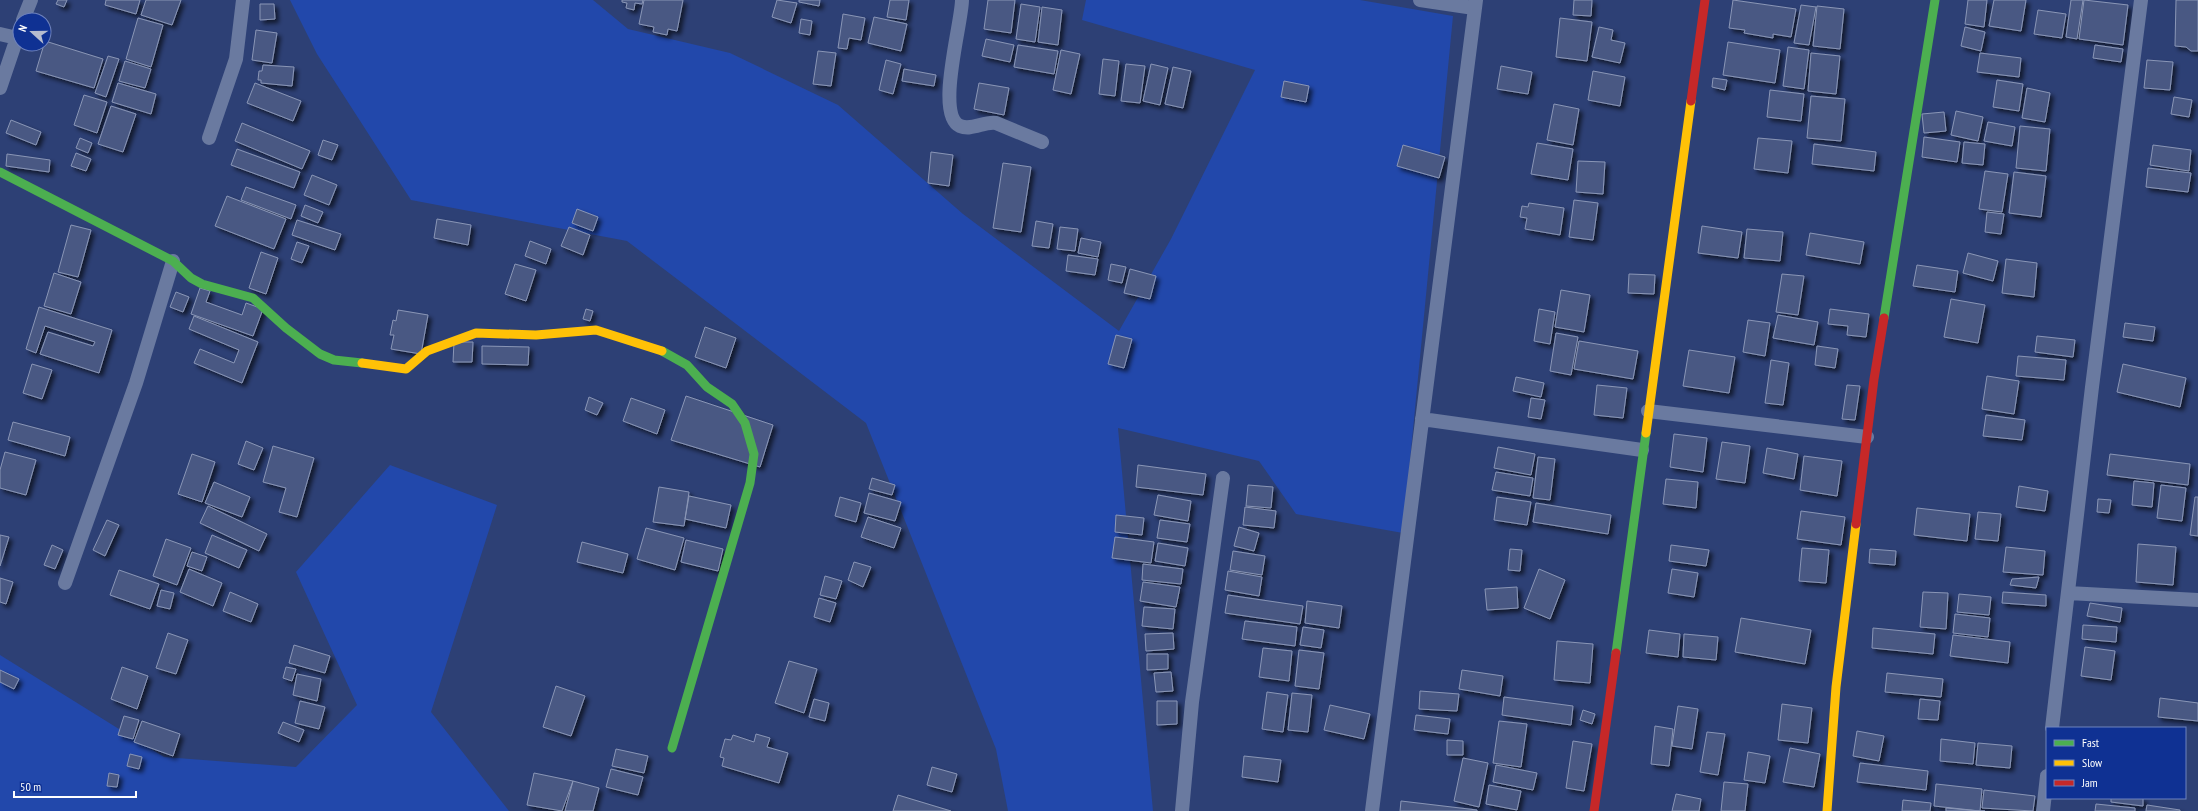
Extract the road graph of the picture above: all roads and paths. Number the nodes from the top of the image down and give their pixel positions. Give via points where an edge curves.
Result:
1 (31, 0) edge
2 (243, 0) edge
3 (962, 0) edge
4 (1420, 0) edge
5 (1705, 0) edge
6 (1935, 0) edge
7 (2141, 0) edge
8 (1475, 4) edge
9 (27, 12) edge
10 (0, 34) edge
11 (12, 34) edge
12 (12, 52) edge
13 (0, 88) edge
14 (209, 138) dead end
15 (1042, 142) dead end
16 (0, 172) edge
17 (174, 261) junction
18 (1648, 411) junction
19 (1422, 419) junction
20 (1867, 437) junction
21 (1642, 450) junction
22 (1223, 478) dead end
23 (65, 583) dead end
24 (2068, 593) junction
25 (2198, 600) edge
26 (2052, 727) edge
27 (672, 748) dead end
28 (2046, 785) edge
29 (1182, 811) edge
30 (1372, 811) edge
31 (1594, 811) edge
32 (1827, 811) edge
33 (2043, 811) edge

1 - 9 street
2 - 14 street via 236,59
3 - 15 street via 948,89 953,119 967,128 990,122 996,123
4 - 8 street
5 - 18 street
6 - 20 street via 1874,379
7 - 24 street
8 - 19 street
10 - 11 street
12 - 13 street
16 - 17 street
17 - 23 street via 136,383
17 - 27 street via 191,278 202,284 253,298 286,328 320,354 334,360 406,369 427,351 476,333 536,335 596,330 658,349 687,365 707,387 732,404 745,423 754,454 750,483
18 - 20 street
18 - 21 street
19 - 21 street
19 - 30 street
20 - 32 street via 1836,687
21 - 31 street
22 - 29 street via 1192,702
24 - 25 street
24 - 26 street
28 - 33 street

